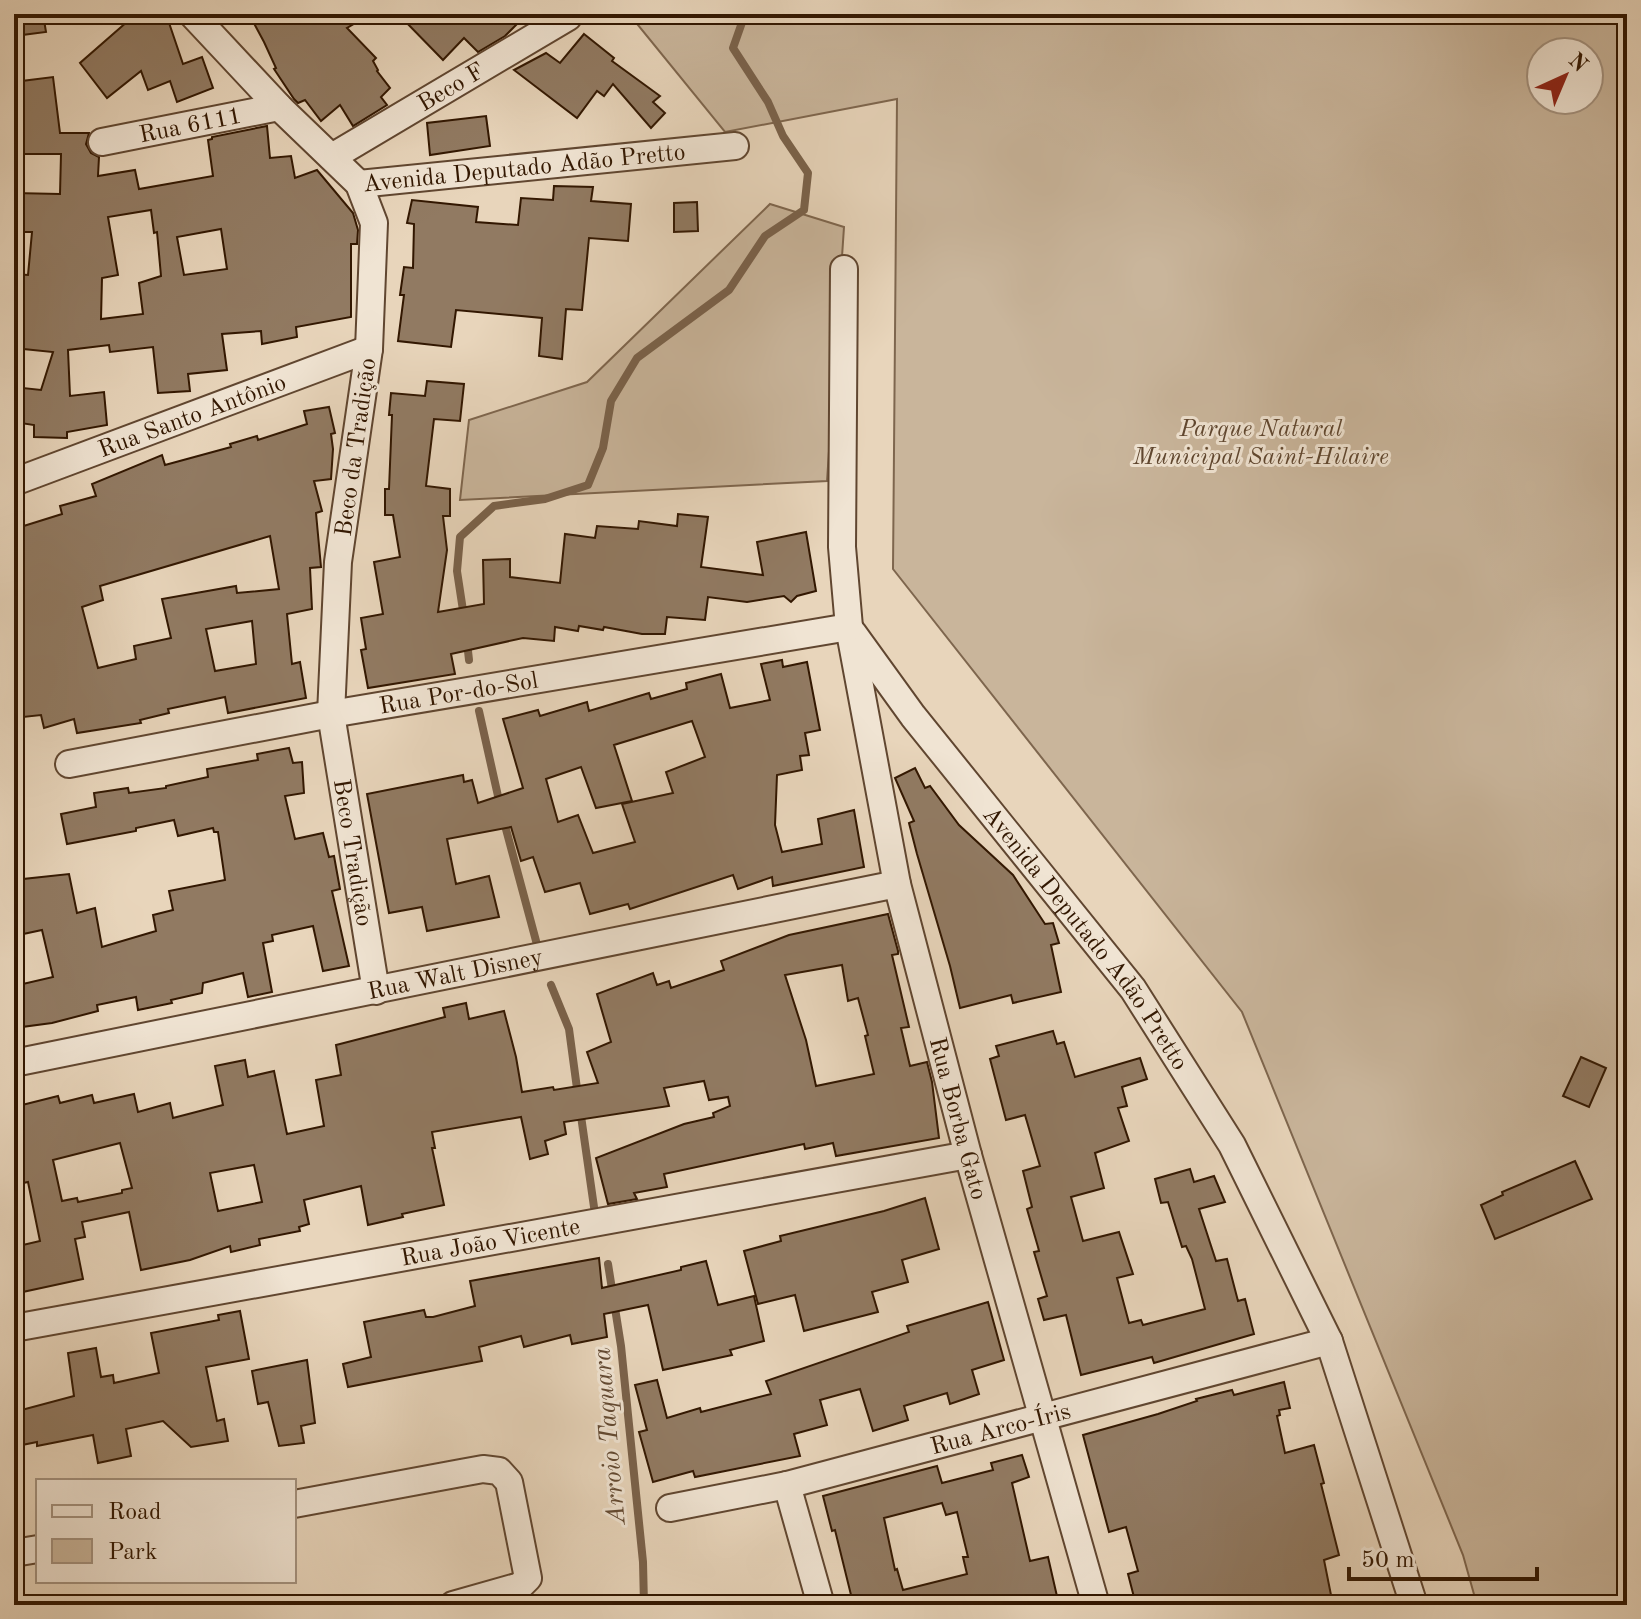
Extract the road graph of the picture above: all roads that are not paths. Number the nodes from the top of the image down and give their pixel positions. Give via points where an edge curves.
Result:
1 (192, 14) edge
2 (568, 17) dead end
3 (279, 107) junction
4 (102, 142) dead end
5 (735, 146) dead end
6 (332, 157) junction
7 (359, 184) junction
8 (844, 269) dead end
9 (369, 349) junction
10 (14, 482) edge
11 (849, 627) junction
12 (331, 714) junction
13 (69, 764) dead end
14 (897, 884) junction
15 (376, 991) junction
16 (14, 1063) edge
17 (968, 1155) junction
18 (14, 1328) edge
19 (1329, 1341) junction
20 (1044, 1417) junction
21 (787, 1485) junction
22 (296, 1504) edge
23 (670, 1508) dead end
24 (36, 1549) edge
25 (14, 1553) edge
26 (453, 1605) edge
27 (821, 1605) edge
28 (1096, 1605) edge
29 (1414, 1605) edge

1 - 3 street, Avenida Deputado Adão Pretto
2 - 6 street, Beco F
3 - 4 street, Rua 6111
3 - 6 street, Avenida Deputado Adão Pretto
5 - 7 street, Avenida Deputado Adão Pretto
6 - 7 street, Avenida Deputado Adão Pretto
7 - 9 street, Beco da Tradição via 374,223
8 - 11 street via 842,547
9 - 10 street, Rua Santo Antônio
9 - 12 street, Beco da Tradição via 338,562
11 - 12 street, Rua Por-do-Sol
11 - 14 street, Rua Borba Gato
11 - 19 street, Avenida Deputado Adão Pretto via 913,716 1133,989 1232,1145
12 - 13 street, Rua Por-do-Sol
12 - 15 street, Beco Tradição
14 - 15 street, Rua Walt Disney
14 - 17 street, Rua Borba Gato
15 - 16 street, Rua Walt Disney
17 - 18 street, Rua João Vicente
17 - 20 street, Rua Borba Gato
19 - 20 street, Rua Arco-Íris
19 - 29 street, Avenida Deputado Adão Pretto
20 - 21 street, Rua Arco-Íris
20 - 28 street, Rua Borba Gato
21 - 23 street, Rua Arco-Íris
21 - 27 street
22 - 26 street via 483,1469 499,1471 509,1482 528,1578 520,1586
24 - 25 street

